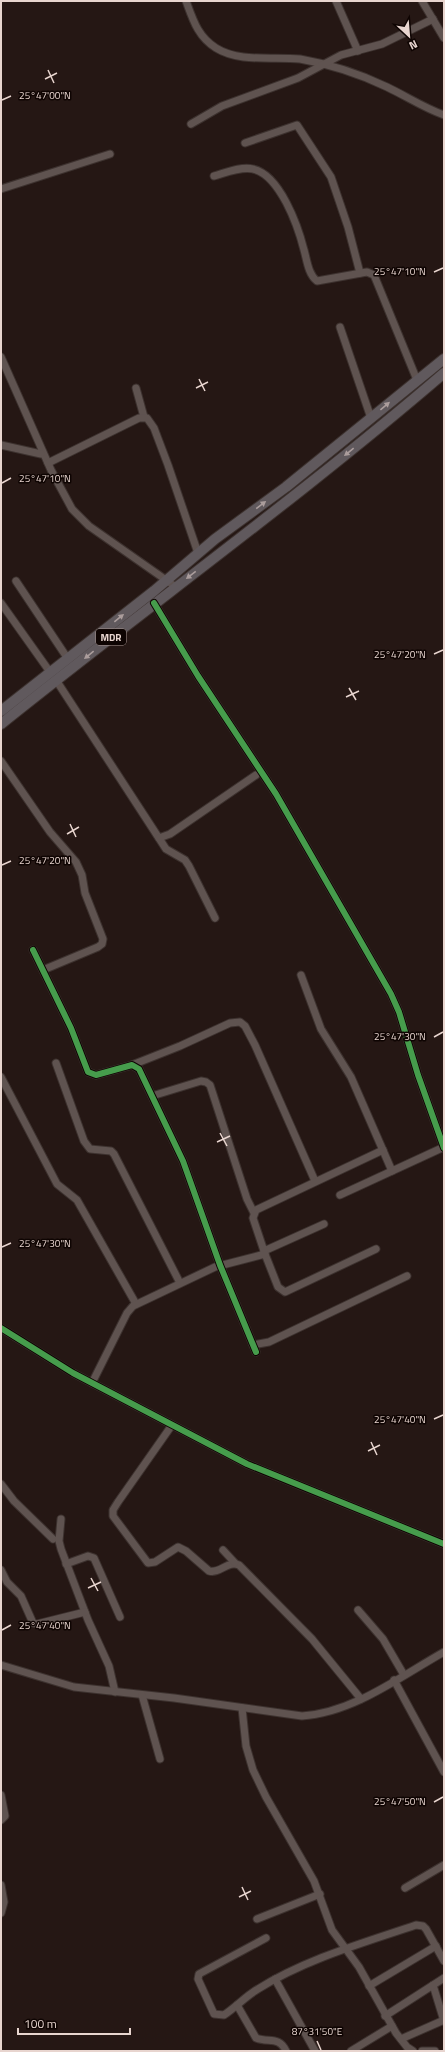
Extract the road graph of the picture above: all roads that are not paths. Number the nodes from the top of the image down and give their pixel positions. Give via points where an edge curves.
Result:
1 (186, 1) edge
2 (336, 1) edge
3 (422, 1) edge
4 (432, 18) junction
5 (444, 38) edge
6 (358, 51) junction
7 (324, 65) junction
8 (444, 115) edge
9 (191, 124) dead end
10 (245, 143) dead end
11 (110, 154) dead end
12 (214, 176) dead end
13 (1, 190) edge
14 (360, 273) junction
15 (340, 327) dead end
16 (1, 357) edge
17 (444, 359) edge
18 (444, 373) edge
19 (417, 380) junction
20 (136, 388) dead end
21 (144, 417) junction
22 (371, 418) junction
23 (1, 445) edge
24 (41, 454) dead end
25 (48, 463) junction
26 (198, 553) junction
27 (166, 580) junction
28 (16, 581) dead end
29 (176, 587) junction
30 (1, 603) edge
31 (154, 603) junction
32 (68, 659) junction
33 (53, 676) junction
34 (37, 689) junction
35 (1, 711) edge
36 (1, 724) edge
37 (1, 762) edge
38 (256, 774) dead end
39 (159, 838) junction
40 (216, 918) dead end
41 (33, 950) dead end
42 (43, 970) junction
43 (301, 975) dead end
44 (56, 1063) dead end
45 (132, 1065) junction
46 (1, 1078) edge
47 (152, 1096) junction
48 (444, 1148) edge
49 (383, 1150) junction
50 (392, 1171) junction
51 (315, 1181) junction
52 (340, 1195) dead end
53 (254, 1213) junction
54 (324, 1224) dead end
55 (376, 1249) dead end
56 (264, 1252) junction
57 (220, 1265) junction
58 (407, 1276) dead end
59 (180, 1282) junction
60 (136, 1304) junction
61 (1, 1328) edge
62 (92, 1383) junction
63 (172, 1425) junction
64 (1, 1484) edge
65 (61, 1519) dead end
66 (53, 1539) dead end
67 (444, 1544) edge
68 (223, 1550) dead end
69 (235, 1563) junction
70 (66, 1564) junction
71 (1, 1570) edge
72 (358, 1610) dead end
73 (85, 1612) junction
74 (120, 1618) dead end
75 (444, 1652) edge
76 (1, 1665) edge
77 (404, 1674) junction
78 (394, 1680) junction
79 (115, 1692) junction
80 (142, 1695) junction
81 (361, 1699) junction
82 (242, 1708) junction
83 (160, 1759) dead end
84 (444, 1772) edge
85 (1, 1795) edge
86 (1, 1820) edge
87 (444, 1865) edge
88 (1, 1884) edge
89 (406, 1888) dead end
90 (320, 1894) junction
91 (1, 1913) edge
92 (257, 1919) dead end
93 (266, 1938) dead end
94 (436, 1946) junction
95 (346, 1948) junction
96 (444, 1961) edge
97 (444, 1978) edge
98 (275, 1979) junction
99 (433, 1984) junction
100 (369, 1986) junction
101 (237, 2005) junction
102 (385, 2016) junction
103 (444, 2020) edge
104 (392, 2026) junction
105 (401, 2039) junction
106 (286, 2051) edge
107 (315, 2051) edge
108 (351, 2051) edge
109 (413, 2051) edge
110 (422, 2051) edge
111 (435, 2051) edge

1 - 7 street via 193,23 206,41 225,53 300,59
2 - 6 street
3 - 4 street
4 - 5 street
4 - 6 street via 382,44
6 - 7 street via 341,55
7 - 8 street via 377,82
7 - 9 street via 283,84 222,106
10 - 14 street via 297,125 331,177
11 - 13 street
12 - 14 street via 249,168 261,172 266,177 291,211 298,226 310,274 317,281
14 - 19 street via 370,272 375,277 392,324
15 - 22 street
16 - 25 street
17 - 19 main road, MDR
18 -> 29 main road, MDR via 294,497
22 -> 19 main road, MDR
20 - 21 street
21 - 25 street
21 - 26 street via 150,420 154,428
26 -> 22 main road, MDR via 286,487
23 - 24 street
25 - 27 street via 66,501 88,526
26 - 27 main road, MDR
27 - 29 street
32 -> 27 main road, MDR
28 - 32 street
29 - 31 main road, MDR
30 - 33 street
31 -> 33 main road, MDR
31 - 48 street via 198,676 276,794 392,994
32 - 33 main road, MDR
33 - 34 main road, MDR
33 - 39 street
34 - 35 main road, MDR
34 - 36 main road, MDR
37 - 42 street via 50,832 76,862 103,939 98,947
38 - 39 street via 170,834
39 - 40 street via 166,849 185,860
41 - 42 street
42 - 45 street via 71,1028 88,1072 96,1075
43 - 49 street via 321,1029 351,1077
44 - 59 street via 84,1141 90,1149 111,1151 114,1154
45 - 47 street via 139,1069
45 - 51 street via 230,1023 240,1022 245,1026 255,1045
46 - 60 street via 58,1184 77,1200
47 - 53 street via 201,1081 210,1085 247,1199
47 - 57 street via 183,1161
48 - 50 street
49 - 50 street
49 - 51 street
50 - 52 street
51 - 53 street via 261,1207
53 - 56 street via 253,1218
54 - 56 street
55 - 56 street via 285,1292 278,1287
56 - 57 street
57 - 58 street via 255,1349
57 - 59 street
59 - 60 street
60 - 62 street via 128,1313
61 - 62 street
62 - 63 street
63 - 67 street via 247,1464
63 - 69 street via 118,1502 113,1510 113,1516 148,1563 155,1562 178,1547 209,1571 218,1571
64 - 66 street via 14,1501
65 - 70 street via 59,1541
68 - 69 street
69 - 81 street via 312,1639
70 - 73 street
70 - 74 street via 88,1556 94,1558
71 - 73 street via 7,1582 21,1596 33,1623 38,1624
72 - 77 street via 383,1639
73 - 79 street via 109,1666
75 - 77 street
76 - 79 street via 74,1687
77 - 78 street
78 - 81 street
78 - 84 street
79 - 80 street
80 - 82 street
80 - 83 street
81 - 82 street via 319,1715 302,1716
82 - 90 street via 244,1738 253,1770
85 - 86 street via 5,1816
87 - 89 street
88 - 91 street via 4,1902
90 - 92 street
90 - 95 street via 332,1930
93 - 101 street via 199,1974 198,1979 214,2014 224,2015
94 - 95 street via 420,1924
94 - 96 street
94 - 100 street
95 - 98 street
95 - 100 street
97 - 99 street
98 - 101 street
98 - 107 street
99 - 102 street
99 - 103 street
100 - 102 street
101 - 106 street via 256,2038 276,2040
102 - 104 street
103 - 105 street
104 - 105 street
104 - 108 street
105 - 109 street via 407,2048
110 - 111 street

